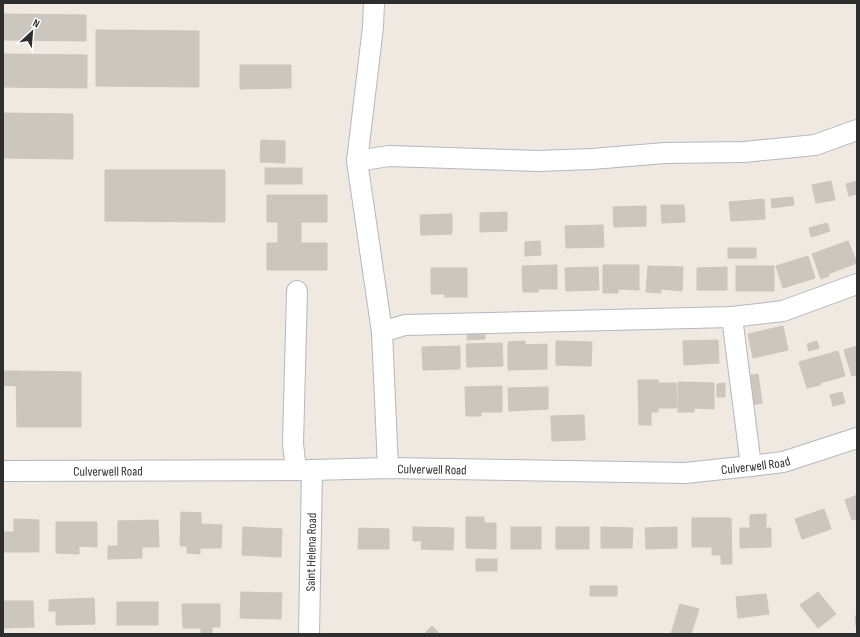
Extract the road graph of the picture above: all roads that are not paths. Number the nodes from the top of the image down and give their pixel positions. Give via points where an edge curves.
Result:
1 (374, 3) edge
2 (857, 130) edge
3 (357, 161) junction
4 (857, 284) edge
5 (297, 291) dead end
6 (732, 316) junction
7 (382, 332) junction
8 (857, 438) edge
9 (751, 466) junction
10 (388, 468) junction
11 (304, 470) junction
12 (3, 471) edge
13 (309, 634) edge

1 - 3 street
2 - 3 street via 815,145 744,152 665,153 538,161 389,156
3 - 7 street
4 - 6 street via 783,311
5 - 11 street, Saint Helena Road via 293,444
6 - 7 street via 405,325
6 - 9 street
7 - 10 street
8 - 9 street, Culverwell Road via 783,462
9 - 10 street, Culverwell Road via 685,473
10 - 11 street, Culverwell Road
11 - 12 street, Culverwell Road
11 - 13 street, Saint Helena Road

